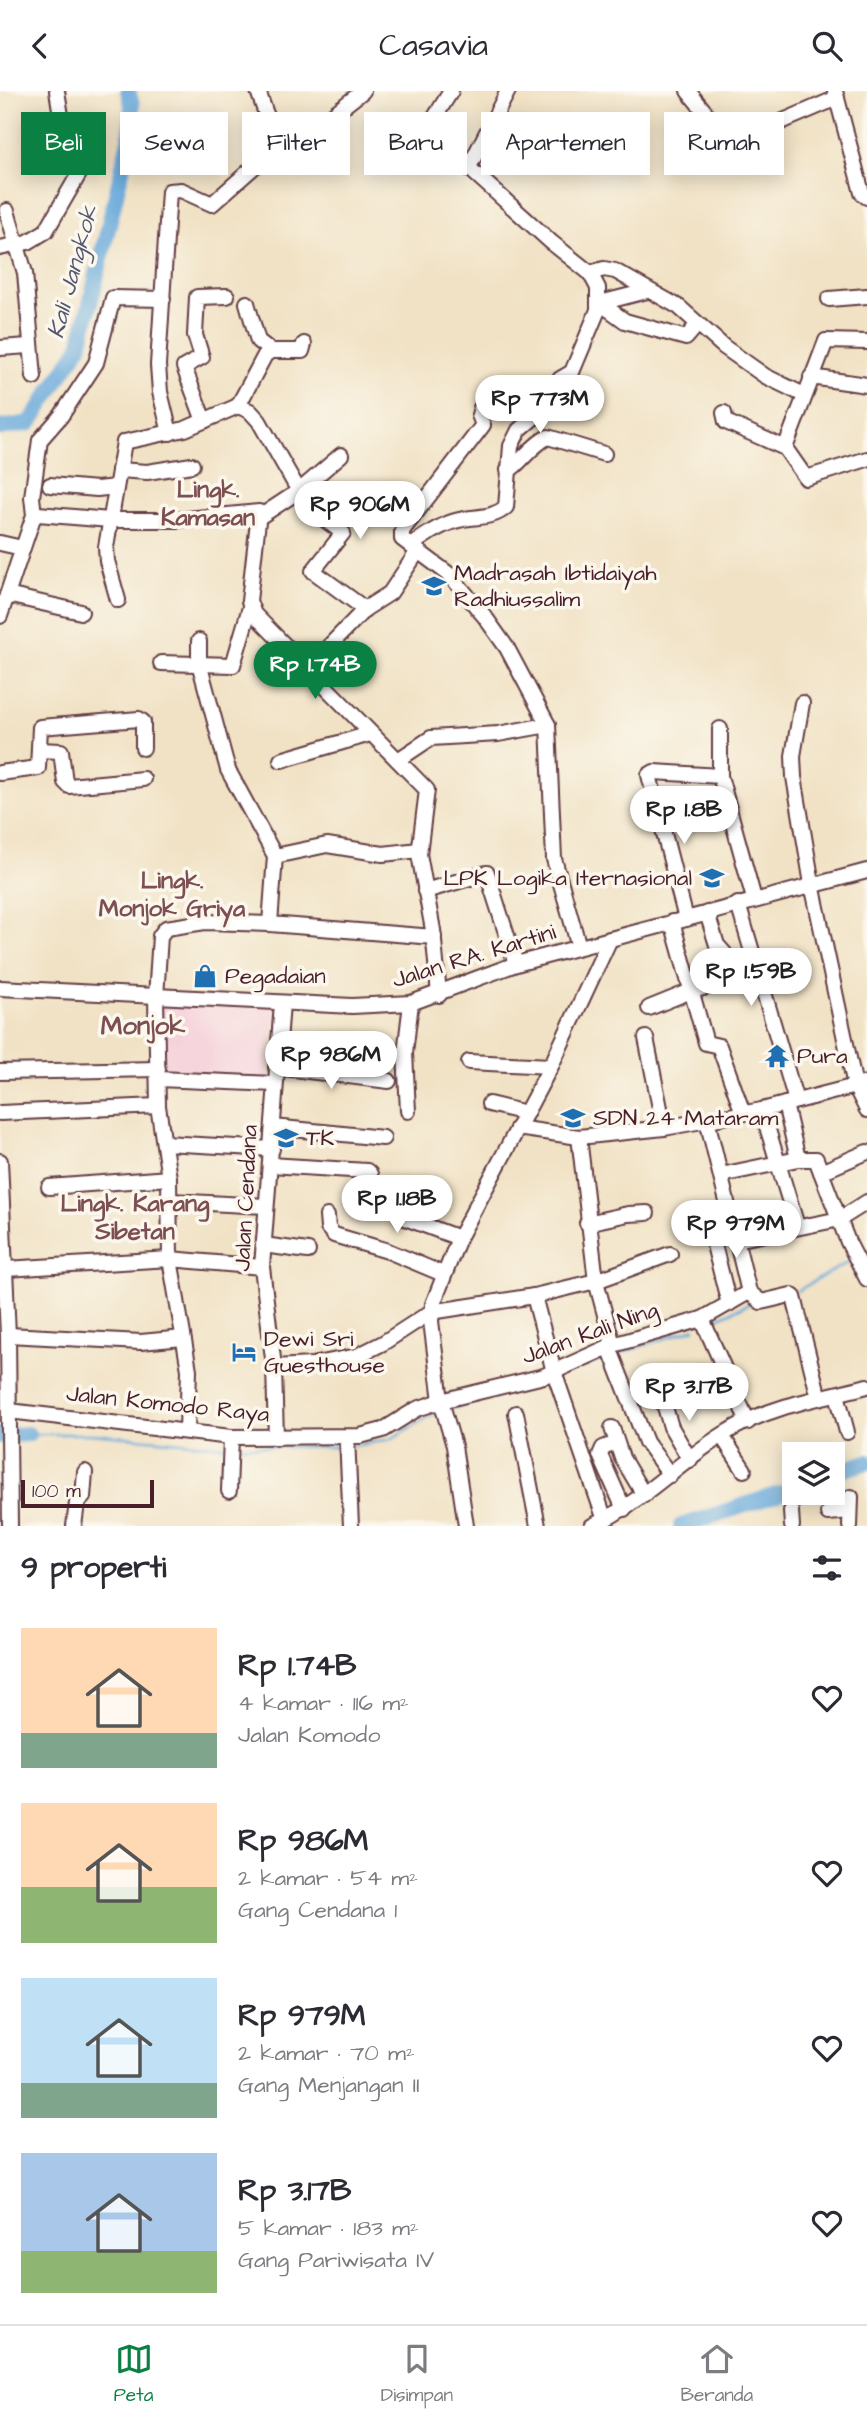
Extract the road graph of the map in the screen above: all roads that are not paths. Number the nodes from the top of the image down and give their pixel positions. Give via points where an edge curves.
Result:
1 (57, 91) edge
2 (258, 91) edge
3 (363, 91) edge
4 (451, 91) edge
5 (508, 91) edge
6 (688, 91) edge
7 (836, 95) edge
8 (265, 112) edge
9 (336, 112) edge
10 (705, 112) edge
11 (784, 120) edge
12 (470, 167) junction
13 (245, 175) edge
14 (867, 197) edge
15 (7, 211) dead end
16 (19, 245) junction
17 (0, 248) edge
18 (590, 273) junction
19 (647, 291) junction
20 (227, 296) dead end
21 (867, 296) edge
22 (163, 299) junction
23 (829, 299) dead end
24 (247, 303) dead end
25 (600, 303) junction
26 (696, 326) junction
27 (867, 342) edge
28 (304, 344) dead end
29 (29, 346) junction
30 (0, 348) edge
31 (271, 351) junction
32 (34, 377) dead end
33 (811, 377) junction
34 (867, 385) edge
35 (804, 395) junction
36 (238, 407) junction
37 (481, 408) dead end
38 (724, 413) dead end
39 (204, 421) junction
40 (525, 426) junction
41 (170, 433) junction
42 (548, 437) junction
43 (785, 448) junction
44 (604, 454) dead end
45 (341, 455) dead end
46 (867, 459) edge
47 (192, 465) dead end
48 (118, 470) junction
49 (508, 470) junction
50 (50, 485) dead end
51 (116, 487) junction
52 (299, 491) junction
53 (34, 515) junction
54 (261, 516) junction
55 (110, 520) junction
56 (0, 543) edge
57 (22, 548) junction
58 (414, 549) junction
59 (7, 594) junction
60 (118, 600) dead end
61 (250, 607) junction
62 (365, 609) junction
63 (81, 612) dead end
64 (0, 616) edge
65 (199, 641) dead end
66 (161, 663) dead end
67 (199, 663) junction
68 (309, 667) junction
69 (802, 703) dead end
70 (548, 725) junction
71 (720, 729) dead end
72 (370, 734) junction
73 (143, 748) dead end
74 (39, 750) junction
75 (281, 760) dead end
76 (398, 760) junction
77 (0, 773) edge
78 (720, 776) junction
79 (144, 779) dead end
80 (419, 850) junction
81 (275, 856) junction
82 (867, 871) edge
83 (812, 884) junction
84 (425, 891) junction
85 (754, 899) junction
86 (738, 904) junction
87 (707, 912) junction
88 (679, 920) junction
89 (270, 924) junction
90 (434, 937) junction
91 (610, 939) junction
92 (579, 947) junction
93 (725, 954) dead end
94 (516, 964) junction
95 (760, 974) junction
96 (0, 988) edge
97 (691, 991) junction
98 (439, 995) junction
99 (156, 997) junction
100 (282, 1003) junction
101 (411, 1003) junction
102 (649, 1008) dead end
103 (646, 1038) dead end
104 (469, 1062) dead end
105 (551, 1066) junction
106 (276, 1067) junction
107 (0, 1072) edge
108 (158, 1074) junction
109 (389, 1081) dead end
110 (275, 1084) junction
111 (861, 1084) edge
112 (790, 1103) junction
113 (489, 1104) dead end
114 (158, 1107) junction
115 (867, 1109) edge
116 (762, 1110) junction
117 (408, 1111) dead end
118 (0, 1113) edge
119 (526, 1113) junction
120 (743, 1114) junction
121 (707, 1120) junction
122 (273, 1127) junction
123 (517, 1128) junction
124 (664, 1128) junction
125 (579, 1137) junction
126 (383, 1138) dead end
127 (164, 1143) junction
128 (271, 1149) junction
129 (867, 1152) edge
130 (804, 1158) junction
131 (0, 1160) edge
132 (777, 1163) junction
133 (270, 1165) junction
134 (821, 1172) junction
135 (721, 1175) junction
136 (169, 1178) junction
137 (49, 1187) dead end
138 (390, 1196) dead end
139 (171, 1201) junction
140 (867, 1202) edge
141 (266, 1206) junction
142 (647, 1213) dead end
143 (327, 1216) dead end
144 (400, 1216) dead end
145 (2, 1219) edge
146 (840, 1219) junction
147 (587, 1223) junction
148 (709, 1225) dead end
149 (797, 1226) junction
150 (459, 1238) junction
151 (736, 1240) junction
152 (263, 1245) junction
153 (308, 1251) dead end
154 (670, 1254) dead end
155 (170, 1259) junction
156 (858, 1261) edge
157 (262, 1266) junction
158 (6, 1269) junction
159 (443, 1274) junction
160 (596, 1281) junction
161 (3, 1284) edge
162 (534, 1296) junction
163 (754, 1297) junction
164 (729, 1304) junction
165 (431, 1312) junction
166 (702, 1319) junction
167 (183, 1338) junction
168 (5, 1339) edge
169 (611, 1346) junction
170 (274, 1367) junction
171 (554, 1372) junction
172 (867, 1386) edge
173 (837, 1394) junction
174 (662, 1397) dead end
175 (819, 1398) junction
176 (441, 1401) junction
177 (516, 1413) dead end
178 (7, 1422) edge
179 (748, 1422) junction
180 (612, 1428) dead end
181 (187, 1430) junction
182 (847, 1432) dead end
183 (722, 1436) junction
184 (276, 1438) junction
185 (347, 1439) junction
186 (231, 1443) junction
187 (608, 1446) dead end
188 (690, 1460) junction
189 (744, 1471) dead end
190 (85, 1472) dead end
191 (670, 1475) junction
192 (229, 1490) dead end
193 (644, 1495) junction
194 (624, 1509) junction
195 (850, 1511) edge
196 (828, 1513) dead end
197 (599, 1523) edge
198 (10, 1526) edge
199 (74, 1526) edge
200 (351, 1526) edge
201 (466, 1526) edge
202 (538, 1526) edge

1 - 16 street via 63,128 87,160 46,231
2 - 8 street
3 - 9 street
4 - 12 street via 427,130
5 - 12 street
6 - 10 street
7 - 11 street
7 - 14 street via 862,193
12 - 18 street
13 - 22 street via 214,203 176,188 169,191
15 - 16 street
16 - 17 street
16 - 29 street
18 - 19 street via 615,271
18 - 25 street
19 - 25 street
19 - 26 street via 680,307
20 - 39 street via 197,297 195,335 202,357 184,367
21 - 23 street
22 - 41 street via 158,379
22 - 53 street via 113,298 96,363 40,440
24 - 31 street via 258,341
25 - 26 street via 625,321 686,338
25 - 40 street via 572,372 560,379
26 - 35 street via 765,376
27 - 33 street via 826,341
28 - 31 street via 302,351
29 - 30 street
29 - 32 street
31 - 36 street
33 - 34 street
33 - 35 street
35 - 43 street
36 - 39 street
36 - 52 street via 259,421
37 - 58 street via 484,424 402,531 400,536
38 - 43 street via 726,422
39 - 41 street
40 - 42 street
40 - 49 street via 510,446
41 - 48 street via 124,442
42 - 44 street
42 - 49 street
43 - 46 street via 806,478
45 - 52 street
47 - 48 street via 147,472
48 - 51 street
49 - 58 street via 508,503 502,511 456,520 429,532
50 - 51 street
51 - 55 street
52 - 54 street
52 - 62 street via 313,511 343,533 313,571
53 - 55 street
53 - 57 street
54 - 55 street via 254,510 176,520
54 - 61 street
55 - 60 street via 107,561
56 - 57 street
57 - 59 street
58 - 62 street via 390,593
58 - 70 street via 450,576 508,647
59 - 63 street
59 - 64 street
61 - 67 street via 233,665
61 - 68 street
62 - 68 street
65 - 67 street
66 - 67 street
67 - 81 street via 228,770
68 - 72 street
69 - 83 street via 793,765
70 - 76 street via 431,738
70 - 92 street via 554,859
71 - 78 street
72 - 75 street
72 - 76 street
73 - 74 street via 143,722 139,719 40,727
74 - 77 street via 37,768
74 - 79 street via 61,751 69,786
76 - 80 street via 428,792
78 - 85 street
78 - 88 street via 649,775
80 - 81 street via 383,854 327,845
80 - 84 street
81 - 89 street
82 - 83 street, Jalan RA. Kartini
83 - 85 street, Jalan RA. Kartini
83 - 111 street
84 - 90 street
84 - 94 street via 487,873
85 - 86 street, Jalan RA. Kartini
86 - 87 street, Jalan RA. Kartini
86 - 95 street
87 - 88 street, Jalan RA. Kartini
87 - 93 street
88 - 91 street, Jalan RA. Kartini
88 - 97 street
89 - 90 street
89 - 99 street via 205,922 164,929
90 - 98 street
91 - 92 street, Jalan RA. Kartini
91 - 105 street
92 - 94 street, Jalan RA. Kartini
94 - 98 street, Jalan RA. Kartini
95 - 97 street
95 - 112 street
96 - 99 street, Jalan RA. Kartini
97 - 102 street
97 - 120 street via 706,1042 719,1047
98 - 101 street, Jalan RA. Kartini
99 - 100 street, Jalan RA. Kartini
99 - 108 street
100 - 101 street, Jalan RA. Kartini
100 - 106 street, Jalan Cendana
101 - 117 street via 405,1053
103 - 124 street
104 - 105 street
105 - 119 street
106 - 109 street
106 - 110 street, Jalan Cendana
107 - 108 street
108 - 110 street
108 - 114 street
110 - 122 street, Jalan Cendana
111 - 112 street
111 - 115 street
112 - 116 street
112 - 130 street
113 - 119 street
114 - 118 street
114 - 127 street
116 - 120 street
116 - 132 street
119 - 123 street
120 - 121 street
121 - 124 street
121 - 135 street
122 - 126 street
122 - 128 street, Jalan Cendana
123 - 125 street
123 - 150 street
124 - 125 street
125 - 147 street
127 - 128 street
127 - 136 street
128 - 133 street, Jalan Cendana
129 - 134 street
130 - 132 street
130 - 134 street via 818,1161
131 - 145 street
132 - 135 street
132 - 149 street
133 - 138 street via 367,1171 368,1191
133 - 141 street, Jalan Cendana
134 - 146 street
135 - 151 street
136 - 137 street
136 - 139 street
139 - 141 street
139 - 155 street
140 - 146 street
141 - 152 street, Jalan Cendana
142 - 147 street
143 - 159 street via 334,1235
144 - 150 street
145 - 158 street
146 - 149 street
146 - 156 street
147 - 160 street
148 - 164 street
149 - 151 street
150 - 159 street
151 - 163 street
152 - 153 street
152 - 157 street, Jalan Cendana
154 - 160 street
155 - 157 street
155 - 158 street
155 - 167 street
157 - 170 street, Jalan Cendana
158 - 161 street
159 - 165 street
160 - 162 street
160 - 169 street
161 - 168 street
162 - 165 street
162 - 171 street
163 - 164 street, Jalan Kali Ning
163 - 175 street via 794,1297
164 - 166 street, Jalan Kali Ning
165 - 170 street via 357,1356
165 - 176 street
166 - 169 street, Jalan Kali Ning
166 - 179 street
167 - 168 street via 141,1342
167 - 181 street via 190,1384
168 - 178 street
169 - 171 street, Jalan Kali Ning
169 - 191 street via 646,1442
170 - 184 street, Jalan Cendana
171 - 176 street, Jalan Kali Ning
171 - 197 street
172 - 173 street
173 - 175 street
173 - 182 street
174 - 188 street via 671,1427
175 - 179 street
176 - 185 street, Jalan Komodo Raya via 383,1430
176 - 201 street via 454,1446
177 - 202 street
178 - 181 street, Jalan Komodo Raya
178 - 198 street
179 - 183 street
180 - 193 street via 622,1458
181 - 186 street, Jalan Komodo Raya
183 - 188 street
183 - 189 street
184 - 185 street, Jalan Komodo Raya
184 - 186 street, Jalan Komodo Raya
185 - 200 street
186 - 192 street
187 - 194 street via 600,1455
188 - 191 street
190 - 199 street
191 - 193 street
193 - 194 street
194 - 197 street
195 - 196 street

